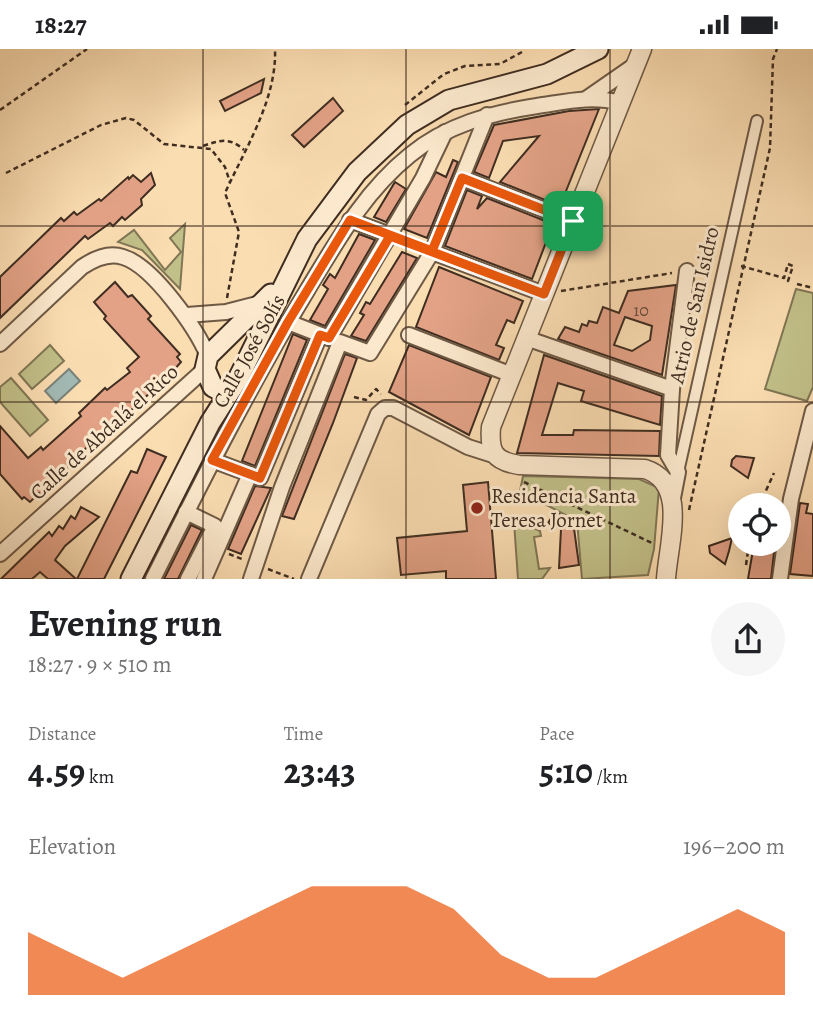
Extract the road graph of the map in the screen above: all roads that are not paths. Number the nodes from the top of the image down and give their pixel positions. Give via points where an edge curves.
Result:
1 (598, 49) edge
2 (640, 53) edge
3 (581, 55) edge
4 (586, 99) junction
5 (621, 103) junction
6 (487, 115) junction
7 (757, 121) dead end
8 (445, 132) junction
9 (462, 178) junction
10 (350, 220) junction
11 (573, 221) junction
12 (390, 236) junction
13 (432, 251) junction
14 (687, 271) road end
15 (286, 277) junction
16 (544, 294) junction
17 (265, 301) junction
18 (187, 315) junction
19 (288, 322) junction
20 (409, 335) dead end
21 (228, 337) junction
22 (330, 338) junction
23 (526, 338) junction
24 (0, 344) edge
25 (251, 352) junction
26 (207, 362) junction
27 (512, 375) junction
28 (222, 388) junction
29 (672, 389) junction
30 (813, 411) edge
31 (493, 455) junction
32 (212, 460) junction
33 (678, 472) junction
34 (255, 476) junction
35 (673, 498) junction
36 (186, 512) junction
37 (0, 554) edge
38 (252, 569) edge
39 (131, 579) edge
40 (153, 579) edge
41 (188, 579) edge
42 (204, 579) edge
43 (309, 579) edge
44 (666, 579) edge
45 (780, 579) edge

1 - 3 main road
2 - 4 street
2 - 5 street
3 - 15 main road via 547,74 449,100 407,125 380,148 331,204
4 - 5 street
4 - 6 street, Calle José Solís
5 - 11 street
6 - 8 street, Calle José Solís
6 - 9 street
7 - 33 street, Atrio de San Isidro
8 - 10 street, Calle José Solís via 410,154
8 - 12 street
9 - 11 street
9 - 13 street
10 - 12 street
10 - 19 street, Calle José Solís
11 - 16 street
12 - 22 street
13 - 16 street
13 - 22 street via 370,353
14 - 29 street
15 - 17 main road
15 - 25 main road
16 - 23 street
17 - 18 street via 226,312
17 - 21 main road
18 - 24 street via 138,266 110,255 82,267
18 - 26 street
19 - 22 street
19 - 32 street, Calle José Solís
20 - 27 street
21 - 25 main road via 242,341
21 - 26 main road
22 - 34 street
22 - 38 street
23 - 27 street
23 - 29 street
25 - 28 main road
26 - 28 main road
26 - 37 street, Calle de Abdalá el Rico
27 - 31 street via 491,427
28 - 39 main road via 210,423
29 - 33 street via 668,455
30 - 45 street via 791,499
31 - 35 street via 519,465 645,469 665,482
31 - 43 street via 468,447 384,402
32 - 34 street
32 - 36 street, Calle José Solís
33 - 35 street, Atrio de San Isidro
34 - 42 street
35 - 44 street
36 - 40 street, Calle José Solís
36 - 41 street via 215,526

